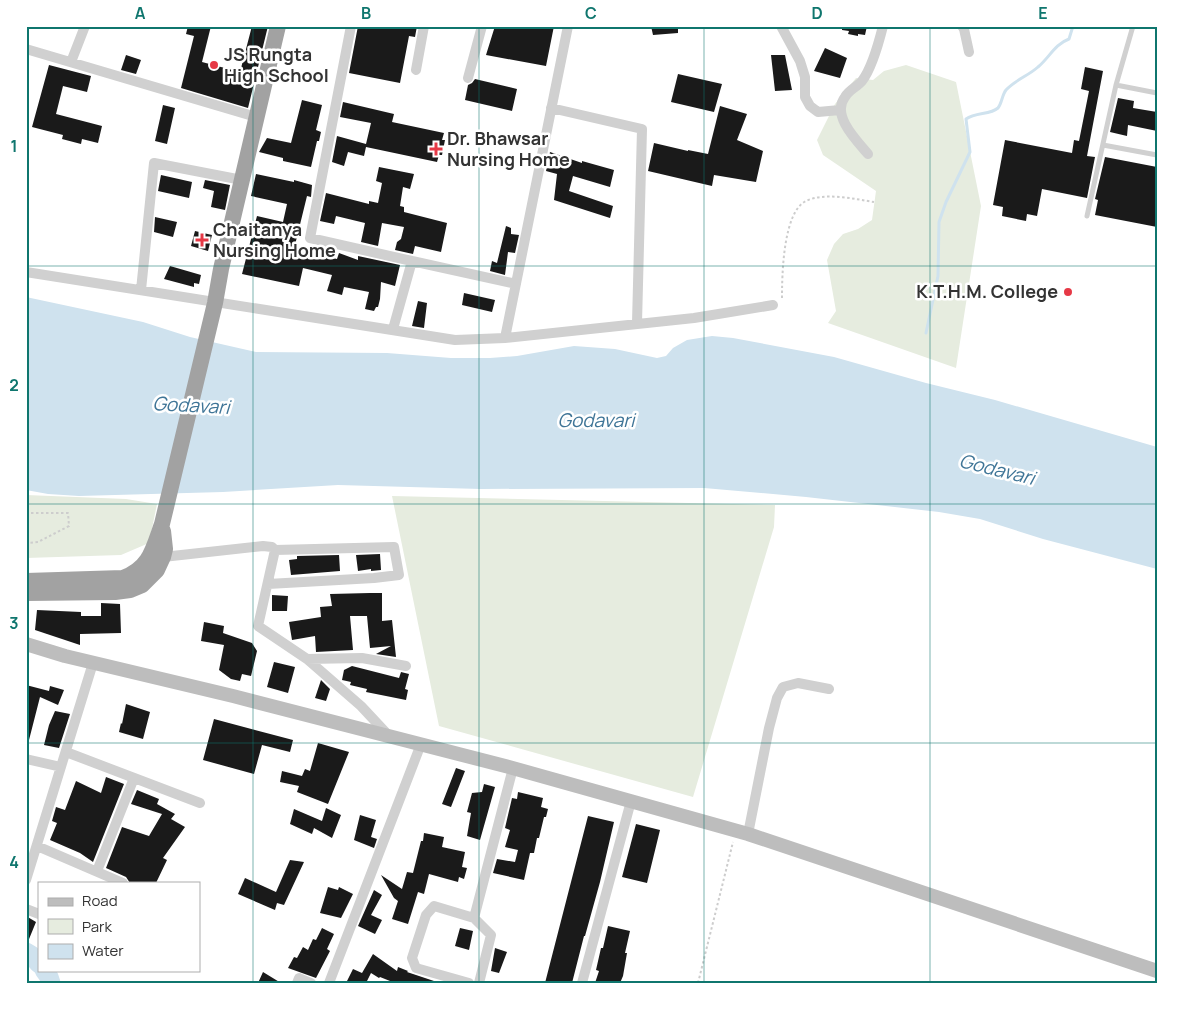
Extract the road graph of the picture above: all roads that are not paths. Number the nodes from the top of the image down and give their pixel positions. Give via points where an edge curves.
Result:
1 (85, 26) edge
2 (278, 26) edge
3 (351, 26) edge
4 (424, 26) edge
5 (482, 26) edge
6 (568, 26) edge
7 (781, 26) edge
8 (883, 26) edge
9 (962, 26) edge
10 (1133, 26) edge
11 (26, 49) edge
12 (969, 52) dead end
13 (71, 62) junction
14 (416, 70) dead end
15 (468, 78) dead end
16 (1116, 86) junction
17 (1157, 93) edge
18 (551, 108) junction
19 (840, 110) junction
20 (256, 117) junction
21 (1103, 145) junction
22 (868, 154) dead end
23 (1157, 154) edge
24 (242, 180) junction
25 (1087, 216) dead end
26 (412, 261) junction
27 (26, 272) edge
28 (516, 284) junction
29 (141, 290) junction
30 (773, 305) road end
31 (213, 310) junction
32 (637, 324) junction
33 (393, 329) junction
34 (505, 338) junction
35 (162, 524) junction
36 (274, 550) junction
37 (163, 557) junction
38 (26, 581) edge
39 (268, 584) junction
40 (26, 593) edge
41 (26, 644) edge
42 (307, 660) junction
43 (93, 663) junction
44 (406, 666) dead end
45 (829, 689) dead end
46 (389, 736) junction
47 (421, 744) junction
48 (66, 752) junction
49 (26, 759) edge
50 (61, 767) junction
51 (513, 768) junction
52 (134, 778) junction
53 (631, 801) junction
54 (200, 803) dead end
55 (742, 832) junction
56 (37, 846) junction
57 (97, 871) junction
58 (26, 880) edge
59 (121, 882) edge
60 (26, 909) edge
61 (38, 914) edge
62 (474, 918) junction
63 (1157, 971) edge
64 (297, 983) edge
65 (311, 983) edge
66 (329, 983) edge
67 (469, 983) edge
68 (479, 983) edge
69 (582, 983) edge

1 - 13 street
2 - 20 highway
3 - 26 street via 310,238
4 - 14 street
5 - 15 street
6 - 18 street
7 - 19 street via 800,61 805,76 805,97 810,106 818,112
8 - 19 street via 863,80 844,97
9 - 12 street
10 - 16 lane
11 - 13 street
13 - 20 street
16 - 17 lane
16 - 21 lane
18 - 28 street
18 - 32 street via 642,129
19 - 22 street via 852,134
20 - 24 highway
21 - 23 lane
21 - 25 lane
24 - 29 street via 154,163
24 - 31 highway
26 - 28 street
26 - 33 street
27 - 29 street
28 - 34 street
29 - 31 street
30 - 32 street
31 - 33 street
31 - 35 highway
32 - 34 street
33 - 34 street via 455,340
35 - 37 highway
35 - 38 highway via 149,557 135,574 123,578
36 - 37 street via 263,546
36 - 39 street
36 - 39 street via 394,547 399,575
37 - 40 highway via 150,579 130,590
39 - 42 street via 258,626
41 - 43 main road
42 - 44 street via 362,658
42 - 46 street via 361,706
43 - 46 main road
43 - 48 street
45 - 55 street via 798,683 783,688 777,698
46 - 47 main road
47 - 51 main road
47 - 66 street
48 - 50 street
48 - 52 street
49 - 50 street
50 - 56 street
51 - 53 main road
51 - 62 street
52 - 54 street
52 - 57 street
53 - 55 main road
53 - 69 street
55 - 63 main road
56 - 57 street
56 - 58 street
57 - 59 street
60 - 61 street
62 - 67 street via 434,906 426,914 412,958 416,968
62 - 68 street via 491,935
64 - 65 street via 299,978

